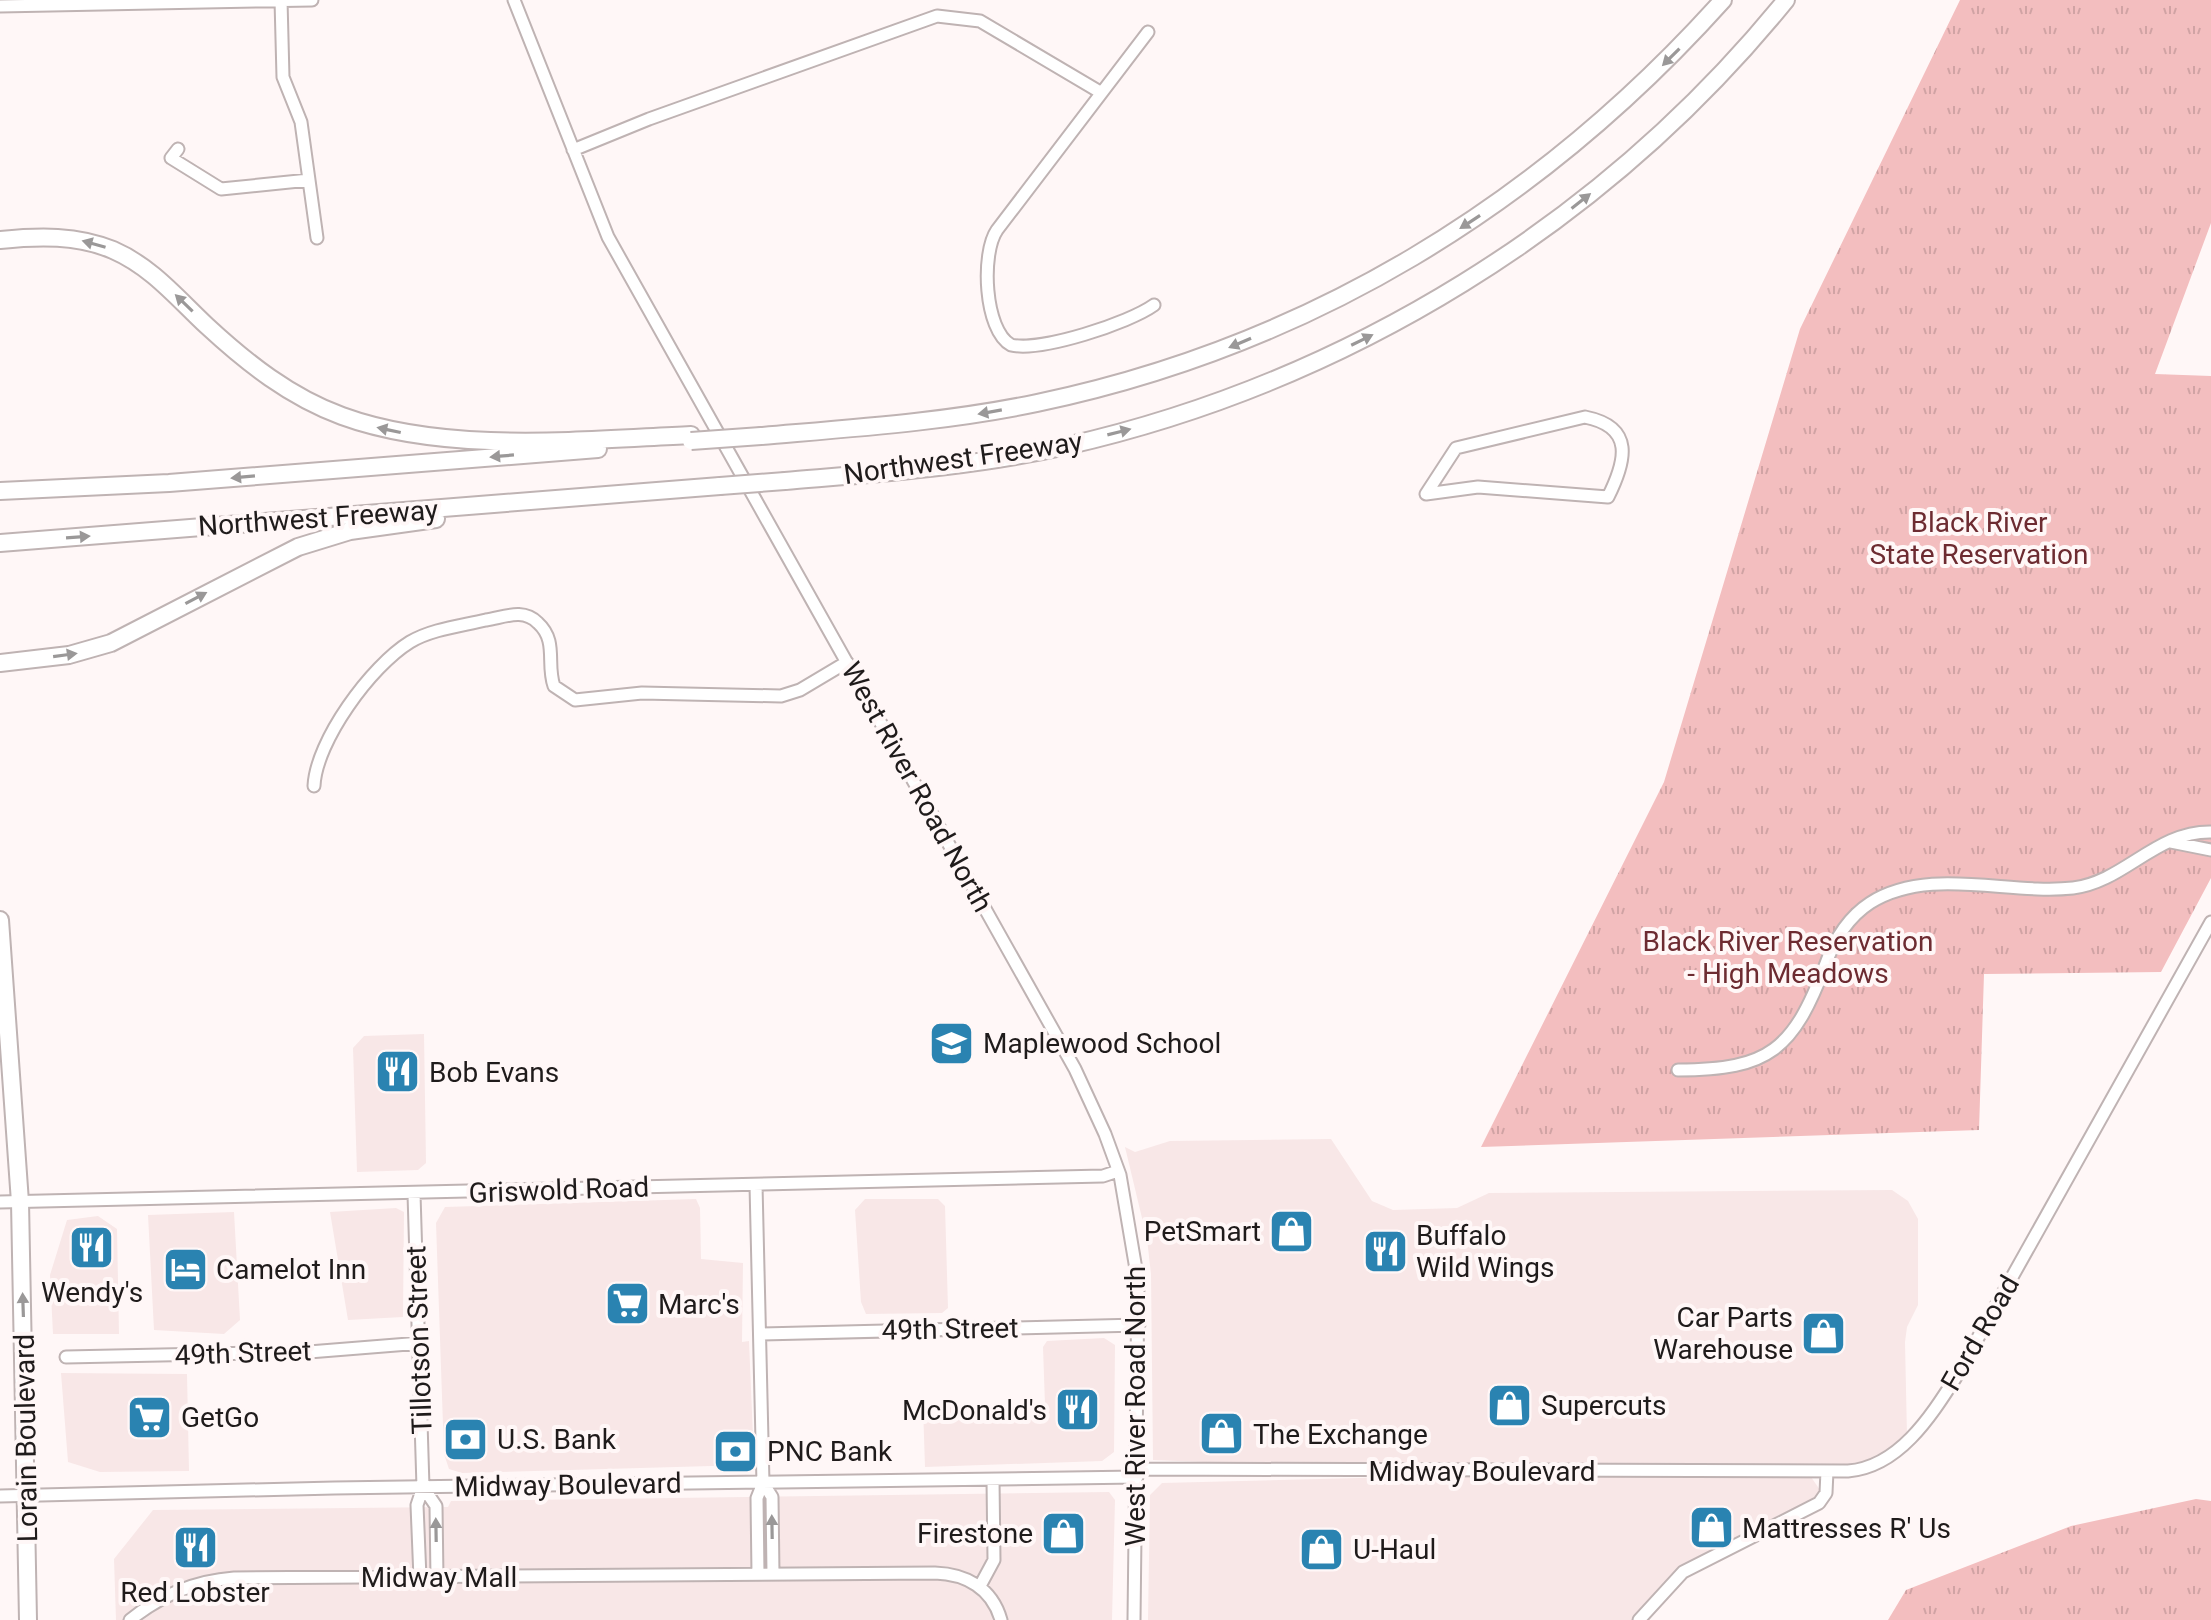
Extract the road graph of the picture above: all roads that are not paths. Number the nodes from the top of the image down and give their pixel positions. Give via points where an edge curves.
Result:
1 (281, 0) edge
2 (312, 0) edge
3 (514, 0) edge
4 (1723, 0) edge
5 (1786, 0) edge
6 (0, 6) edge
7 (1148, 32) dead end
8 (1100, 92) junction
9 (178, 149) dead end
10 (573, 150) junction
11 (309, 180) junction
12 (317, 238) dead end
13 (0, 240) edge
14 (1154, 305) dead end
15 (691, 438) junction
16 (1453, 489) joint
17 (0, 491) edge
18 (652, 492) junction
19 (0, 543) edge
20 (847, 662) junction
21 (0, 663) edge
22 (314, 786) dead end
23 (2211, 832) edge
24 (2163, 842) junction
25 (2211, 850) edge
26 (0, 920) edge
27 (2211, 922) edge
28 (1678, 1070) dead end
29 (1118, 1171) junction
30 (756, 1185) junction
31 (414, 1194) junction
32 (0, 1202) edge
33 (20, 1202) junction
34 (1139, 1325) junction
35 (760, 1334) junction
36 (421, 1343) junction
37 (66, 1357) dead end
38 (1827, 1471) junction
39 (1137, 1473) junction
40 (993, 1480) junction
41 (763, 1483) junction
42 (423, 1487) junction
43 (27, 1495) junction
44 (0, 1496) edge
45 (758, 1574) junction
46 (773, 1574) junction
47 (420, 1578) junction
48 (437, 1578) junction
49 (980, 1586) junction
50 (28, 1620) edge
51 (130, 1620) edge
52 (1001, 1620) edge
53 (1134, 1620) edge
54 (1639, 1620) edge

1 - 2 street
1 - 6 street
1 - 11 street via 283,77 301,122
3 - 10 street, West River Road North
4 -> 15 highway, Northwest Freeway, bridge via 1621,106 1521,188 1428,250 1345,295 1223,350 1092,390 984,413
18 -> 5 highway, Northwest Freeway, bridge via 940,467 1065,446 1201,407 1314,363 1431,303 1582,201 1697,99
7 - 8 street
8 - 10 street via 980,21 937,16
8 - 14 street via 989,244 994,324 1004,342 1026,347 1114,323
9 - 11 street via 171,158 221,189
10 - 20 street, West River Road North via 608,237
11 - 12 street
15 -> 13 highway via 491,439 370,426 301,398 273,380 162,281 125,256 61,237
15 -> 17 highway, Northwest Freeway via 169,483
16 - 16 street via 1426,494 1448,454 1466,444 1585,417 1608,425 1623,445 1622,465 1608,497
19 -> 18 highway, Northwest Freeway
21 -> 18 highway via 97,648 256,566 350,531 596,505
20 - 22 street via 781,696 642,693 575,700 554,686 549,635 529,616 515,614 451,628 412,641 389,659 329,735 315,767
20 - 29 street, West River Road North via 1081,1081
23 - 24 street
24 - 25 street
24 - 28 street via 2083,886 1920,885 1890,893 1858,912 1843,929 1806,1014 1779,1047 1741,1066
26 - 33 highway, Lorain Boulevard
27 - 38 street, Ford Road via 1938,1405 1916,1433 1881,1461 1863,1469
29 - 30 street, Griswold Road via 1103,1176
29 - 34 street, West River Road North via 1133,1237
30 - 31 street, Griswold Road
30 - 35 street
31 - 33 street, Griswold Road
31 - 36 street, Tillotson Street
32 - 33 street, Griswold Road
43 -> 33 highway, Lorain Boulevard
34 - 35 street, 49th Street
34 - 39 street, West River Road North
35 - 41 street
36 - 37 street, 49th Street via 309,1352
36 - 42 street, Tillotson Street
38 - 39 street, Midway Boulevard
38 - 54 street via 1826,1493 1819,1503 1683,1572
39 - 40 street, Midway Boulevard
39 - 53 street, West River Road North
40 - 41 street, Midway Boulevard
40 - 49 street via 994,1560
41 - 42 street, Midway Boulevard
41 - 45 street via 757,1498
46 -> 41 street via 772,1497
42 - 43 street, Midway Boulevard
42 - 47 street, Tillotson Street via 417,1505
48 -> 42 street, Tillotson Street via 436,1506
43 - 44 street, Midway Boulevard
43 - 50 highway, Lorain Boulevard
45 - 46 street, Midway Mall
45 - 48 street, Midway Mall
46 - 49 street via 945,1573
47 - 48 street, Midway Mall
47 - 51 street, Midway Mall via 217,1579 165,1596
49 - 52 street

